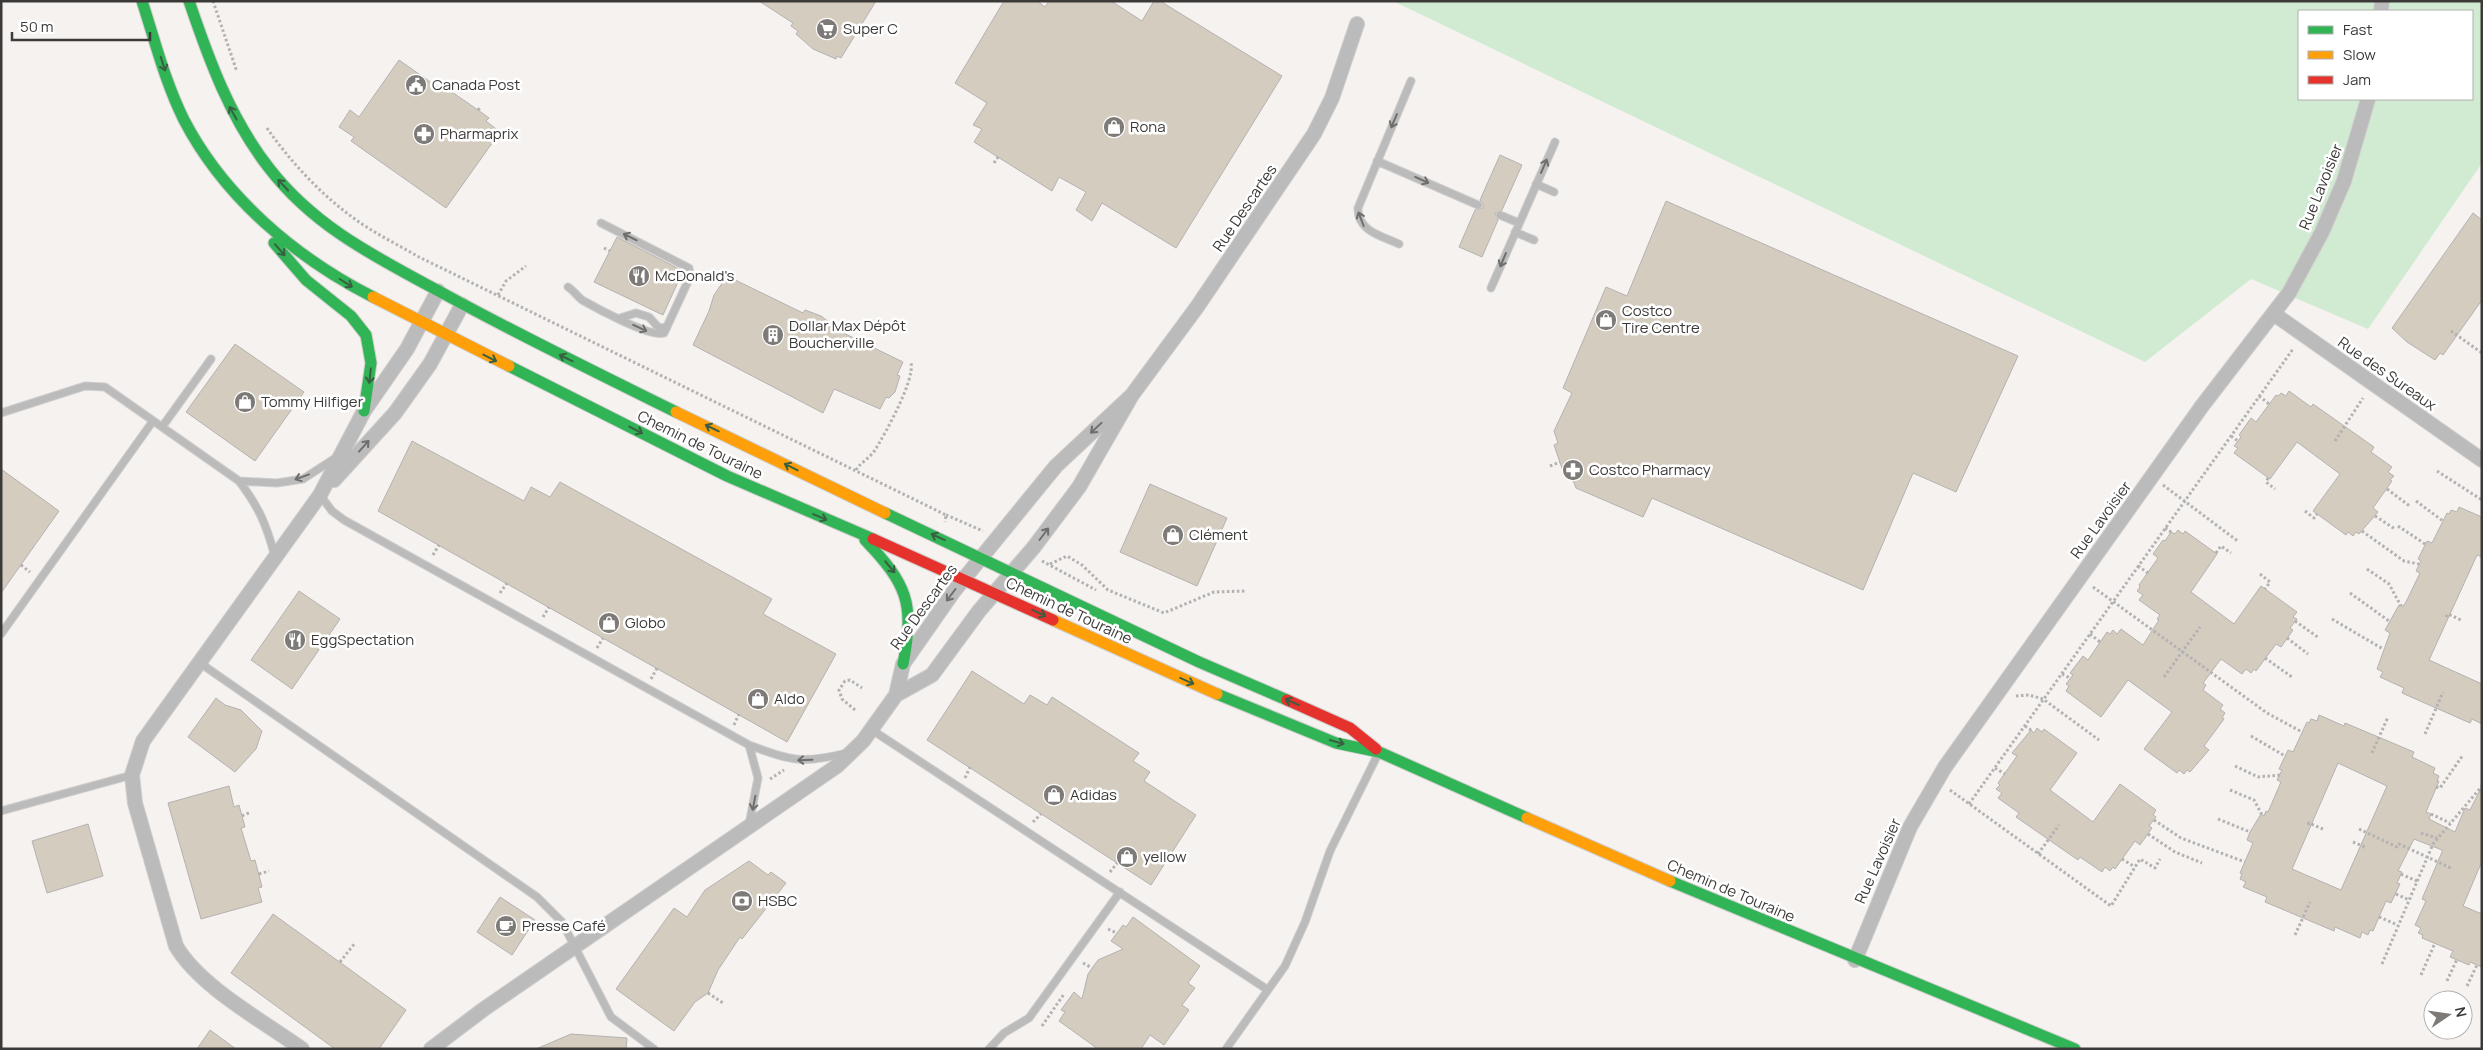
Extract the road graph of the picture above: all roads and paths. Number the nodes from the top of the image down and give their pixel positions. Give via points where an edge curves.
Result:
1 (142, 1) edge
2 (189, 1) edge
3 (213, 1) edge
4 (1357, 24) dead end
5 (239, 76) dead end
6 (1411, 81) dead end
7 (2368, 100) edge
8 (262, 121) dead end
9 (1555, 142) dead end
10 (998, 157) dead end
11 (1377, 160) junction
12 (994, 163) dead end
13 (229, 184) junction
14 (1536, 184) junction
15 (1554, 192) dead end
16 (1478, 204) dead end
17 (1500, 215) dead end
18 (602, 223) dead end
19 (1519, 223) junction
20 (1515, 232) junction
21 (1534, 240) dead end
22 (1399, 244) dead end
23 (604, 248) dead end
24 (610, 251) dead end
25 (526, 266) dead end
26 (568, 287) dead end
27 (1491, 288) dead end
28 (438, 291) junction
29 (498, 294) junction
30 (462, 305) junction
31 (2274, 314) junction
32 (620, 318) junction
33 (422, 323) junction
34 (666, 327) junction
35 (2450, 331) dead end
36 (447, 336) junction
37 (2293, 349) dead end
38 (2482, 353) edge
39 (211, 359) dead end
40 (911, 363) dead end
41 (1132, 395) junction
42 (2259, 396) junction
43 (2363, 398) dead end
44 (2269, 404) dead end
45 (364, 410) junction
46 (1, 413) edge
47 (2243, 419) junction
48 (153, 421) junction
49 (2248, 422) dead end
50 (162, 427) junction
51 (2231, 436) junction
52 (2238, 441) dead end
53 (2334, 441) dead end
54 (343, 452) junction
55 (2482, 460) edge
56 (1560, 462) dead end
57 (1550, 466) dead end
58 (856, 470) junction
59 (2437, 471) dead end
60 (2268, 478) dead end
61 (239, 481) junction
62 (2165, 486) dead end
63 (2275, 489) dead end
64 (2386, 489) dead end
65 (320, 495) junction
66 (2482, 500) edge
67 (2184, 501) junction
68 (2416, 501) dead end
69 (2411, 507) dead end
70 (2305, 510) dead end
71 (2317, 514) dead end
72 (2375, 516) dead end
73 (2443, 521) dead end
74 (945, 522) dead end
75 (2166, 528) junction
76 (2362, 531) dead end
77 (856, 532) junction
78 (2172, 532) dead end
79 (2239, 542) dead end
80 (2153, 544) junction
81 (2425, 544) dead end
82 (2158, 548) dead end
83 (2216, 553) dead end
84 (2231, 553) dead end
85 (276, 557) junction
86 (982, 558) junction
87 (1050, 564) dead end
88 (2419, 564) dead end
89 (2138, 566) junction
90 (2367, 568) dead end
91 (1013, 572) junction
92 (2148, 573) dead end
93 (2260, 574) dead end
94 (964, 580) junction
95 (2093, 587) dead end
96 (2265, 589) dead end
97 (1246, 591) dead end
98 (994, 593) junction
99 (2350, 593) dead end
100 (2113, 601) junction
101 (2401, 606) dead end
102 (2446, 617) dead end
103 (2332, 619) dead end
104 (2461, 620) dead end
105 (2295, 621) dead end
106 (2389, 621) dead end
107 (2200, 628) dead end
108 (1, 634) edge
109 (2090, 634) junction
110 (2287, 638) dead end
111 (2319, 638) dead end
112 (2100, 642) dead end
113 (2383, 649) dead end
114 (2183, 652) junction
115 (2308, 654) dead end
116 (2073, 657) junction
117 (2265, 658) dead end
118 (2079, 661) dead end
119 (200, 664) junction
120 (903, 664) junction
121 (2062, 674) junction
122 (2164, 677) dead end
123 (2292, 677) dead end
124 (2070, 678) dead end
125 (862, 688) dead end
126 (2443, 692) dead end
127 (896, 695) junction
128 (2016, 696) dead end
129 (2044, 699) junction
130 (855, 710) dead end
131 (2388, 717) dead end
132 (2025, 726) junction
133 (872, 730) junction
134 (2031, 730) dead end
135 (2302, 732) dead end
136 (2425, 734) dead end
137 (2251, 736) dead end
138 (2099, 740) dead end
139 (2012, 743) junction
140 (749, 744) junction
141 (2017, 746) dead end
142 (852, 752) junction
143 (1379, 752) junction
144 (2372, 753) dead end
145 (2463, 754) dead end
146 (2285, 756) dead end
147 (2234, 766) dead end
148 (1995, 768) junction
149 (784, 770) dead end
150 (2005, 774) dead end
151 (132, 775) junction
152 (2280, 775) dead end
153 (764, 782) dead end
154 (2482, 786) edge
155 (2436, 787) dead end
156 (1950, 790) dead end
157 (2230, 790) dead end
158 (1969, 804) junction
159 (1, 811) edge
160 (251, 812) dead end
161 (2431, 814) dead end
162 (2262, 815) dead end
163 (242, 816) dead end
164 (2218, 819) dead end
165 (2154, 820) dead end
166 (2450, 823) junction
167 (2059, 825) dead end
168 (2308, 825) dead end
169 (749, 827) junction
170 (2322, 829) dead end
171 (2359, 829) dead end
172 (2250, 832) dead end
173 (2421, 833) dead end
174 (2148, 834) dead end
175 (2437, 838) junction
176 (2353, 842) dead end
177 (2364, 849) dead end
178 (2038, 854) junction
179 (2427, 857) junction
180 (2122, 859) dead end
181 (2160, 859) dead end
182 (2245, 862) dead end
183 (2202, 863) dead end
184 (2135, 867) junction
185 (2453, 870) dead end
186 (269, 871) dead end
187 (259, 874) dead end
188 (2401, 874) dead end
189 (2417, 881) junction
190 (1120, 892) junction
191 (2396, 894) dead end
192 (777, 895) dead end
193 (2409, 900) junction
194 (2310, 902) dead end
195 (791, 908) dead end
196 (2379, 917) dead end
197 (2398, 925) junction
198 (1110, 930) dead end
199 (1117, 933) dead end
200 (2295, 936) dead end
201 (355, 942) dead end
202 (2435, 943) dead end
203 (576, 948) junction
204 (2457, 959) dead end
205 (1855, 960) junction
206 (340, 962) dead end
207 (2382, 964) dead end
208 (1085, 965) dead end
209 (2477, 965) dead end
210 (1092, 968) dead end
211 (2421, 975) dead end
212 (2447, 981) dead end
213 (2467, 986) dead end
214 (1268, 990) junction
215 (708, 993) dead end
216 (1061, 998) dead end
217 (1068, 1000) dead end
218 (723, 1003) dead end
219 (1051, 1012) dead end
220 (1042, 1026) dead end
221 (435, 1046) edge
222 (301, 1048) edge
223 (654, 1049) edge
224 (989, 1049) edge
225 (1226, 1049) edge
226 (2075, 1049) edge

1 -> 13 street, Chemin de Touraine via 185,121
28 -> 2 street, Chemin de Touraine via 338,234 299,201 270,169 248,139 220,88
3 - 5 path
4 - 41 street, Rue Descartes via 1332,98 1314,134 1197,307
6 -> 11 lane
7 - 31 street, Rue Lavoisier via 2334,207 2300,274
8 - 29 path via 311,181 362,223 425,260
14 -> 9 lane
10 - 12 path
11 -> 16 lane
22 -> 11 lane via 1364,227 1357,215
13 -> 33 street, Chemin de Touraine via 261,218 313,262 354,288
13 -> 45 street via 265,233 304,277 354,319 366,335 371,355
14 - 15 lane
14 - 19 lane
17 - 19 lane
34 -> 18 lane via 690,278 689,268
19 - 20 lane
20 - 21 lane
20 -> 27 lane
23 - 24 path
25 - 29 path via 506,281
26 - 32 lane via 581,299
28 - 30 street, Chemin de Touraine
28 - 33 street
29 - 58 path
30 - 36 street
86 -> 30 street, Chemin de Touraine
31 - 55 street, Rue des Sureaux
31 - 205 street, Rue Lavoisier via 2202,406 1945,767 1910,827
32 - 34 lane via 636,313 649,318 659,328
32 -> 34 lane via 652,334 664,333
33 - 36 street, Chemin de Touraine
33 - 45 street
35 - 38 path
65 -> 36 street via 395,412
36 -> 77 street, Chemin de Touraine via 727,476
37 - 42 path
39 - 50 lane
40 - 58 path via 912,374 886,430 874,451
41 -> 86 street, Rue Descartes via 1056,466
91 -> 41 street, Rue Descartes via 1079,487
42 - 44 path
42 - 47 path
43 - 53 path
45 - 54 street
46 - 48 lane via 96,385 105,387
47 - 49 path
47 - 51 path
48 - 50 lane
48 - 108 lane
50 - 61 lane
51 - 52 path
51 - 67 path
54 -> 61 lane via 303,479
54 - 65 street
56 - 57 path
58 - 74 path via 946,514
59 - 66 path
60 - 63 path via 2266,482
61 - 85 lane via 266,523
62 - 67 path
64 - 69 path
65 - 85 street
65 - 140 lane via 344,520
67 - 75 path
67 - 79 path
68 - 73 path
70 - 71 path via 2314,518
72 - 81 path
75 - 78 path
75 - 80 path
76 - 88 path via 2404,561
77 - 94 street, Chemin de Touraine
77 -> 120 street via 893,570 904,591 910,625
80 - 82 path
80 - 89 path
83 - 84 path via 2221,546
85 - 119 street
86 - 91 street, Chemin de Touraine
86 - 94 street, Rue Descartes
87 - 97 path via 1067,556 1082,565 1108,590 1164,613 1214,592
89 - 92 path
89 - 100 path
90 - 101 path via 2389,584
91 - 98 street, Rue Descartes
143 -> 91 street, Chemin de Touraine via 1350,728 1200,662
93 - 96 path via 2270,582
94 - 98 street, Chemin de Touraine
94 -> 120 street, Rue Descartes
95 - 100 path
98 - 127 street, Rue Descartes via 932,675
98 -> 143 street, Chemin de Touraine via 1190,683 1336,743
99 - 106 path
100 - 109 path
100 - 114 path
102 - 104 path via 2448,614
103 - 113 path
105 - 111 path
107 - 114 path
109 - 112 path
109 - 116 path
110 - 115 path
114 - 122 path
114 - 135 path via 2267,713
116 - 118 path
116 - 121 path
117 - 123 path
119 - 151 street via 143,741
119 - 203 lane via 537,897 562,922
120 - 127 street, Rue Descartes
121 - 124 path
121 - 129 path
125 - 130 path via 850,680 845,681 839,690 842,699
126 - 136 path
127 - 133 street
128 - 129 path
129 - 132 path
129 - 138 path
131 - 144 path
132 - 134 path
132 - 139 path
133 - 142 street
133 - 190 lane
137 - 146 path
139 - 141 path
139 - 148 path
142 -> 140 lane via 818,760 796,760
140 -> 169 lane via 758,778
142 - 169 street
143 - 205 street, Chemin de Touraine
143 - 214 lane via 1330,851 1286,966
145 - 155 path via 2440,788
147 - 152 path via 2258,777
148 - 150 path
148 - 158 path
149 - 153 path
151 - 159 lane
151 - 222 street via 137,812 176,946 184,960 217,989
154 - 166 path
156 - 158 path
157 - 162 path via 2254,800
158 - 178 path
160 - 163 path
161 - 166 path
164 - 172 path
165 - 182 path via 2181,838
166 - 175 path
167 - 178 path
168 - 170 path
169 - 203 street
171 - 179 path
173 - 175 path
174 - 183 path via 2175,852
175 - 179 path
176 - 177 path
178 - 184 path via 2111,906
179 - 185 path
179 - 189 path
180 - 184 path
181 - 184 path via 2154,868 2140,860
186 - 187 path
188 - 189 path
189 - 193 path
190 - 214 lane
190 - 224 lane via 1029,1018 1004,1033
191 - 193 path
192 - 195 path
193 - 197 path
194 - 200 path
196 - 197 path
197 - 207 path
198 - 199 path
201 - 206 path
202 - 211 path
203 - 221 street
203 - 223 lane via 610,1017
204 - 212 path
205 - 226 street, Chemin de Touraine
208 - 210 path
209 - 213 path
214 - 225 lane
215 - 218 path
216 - 217 path
219 - 220 path

